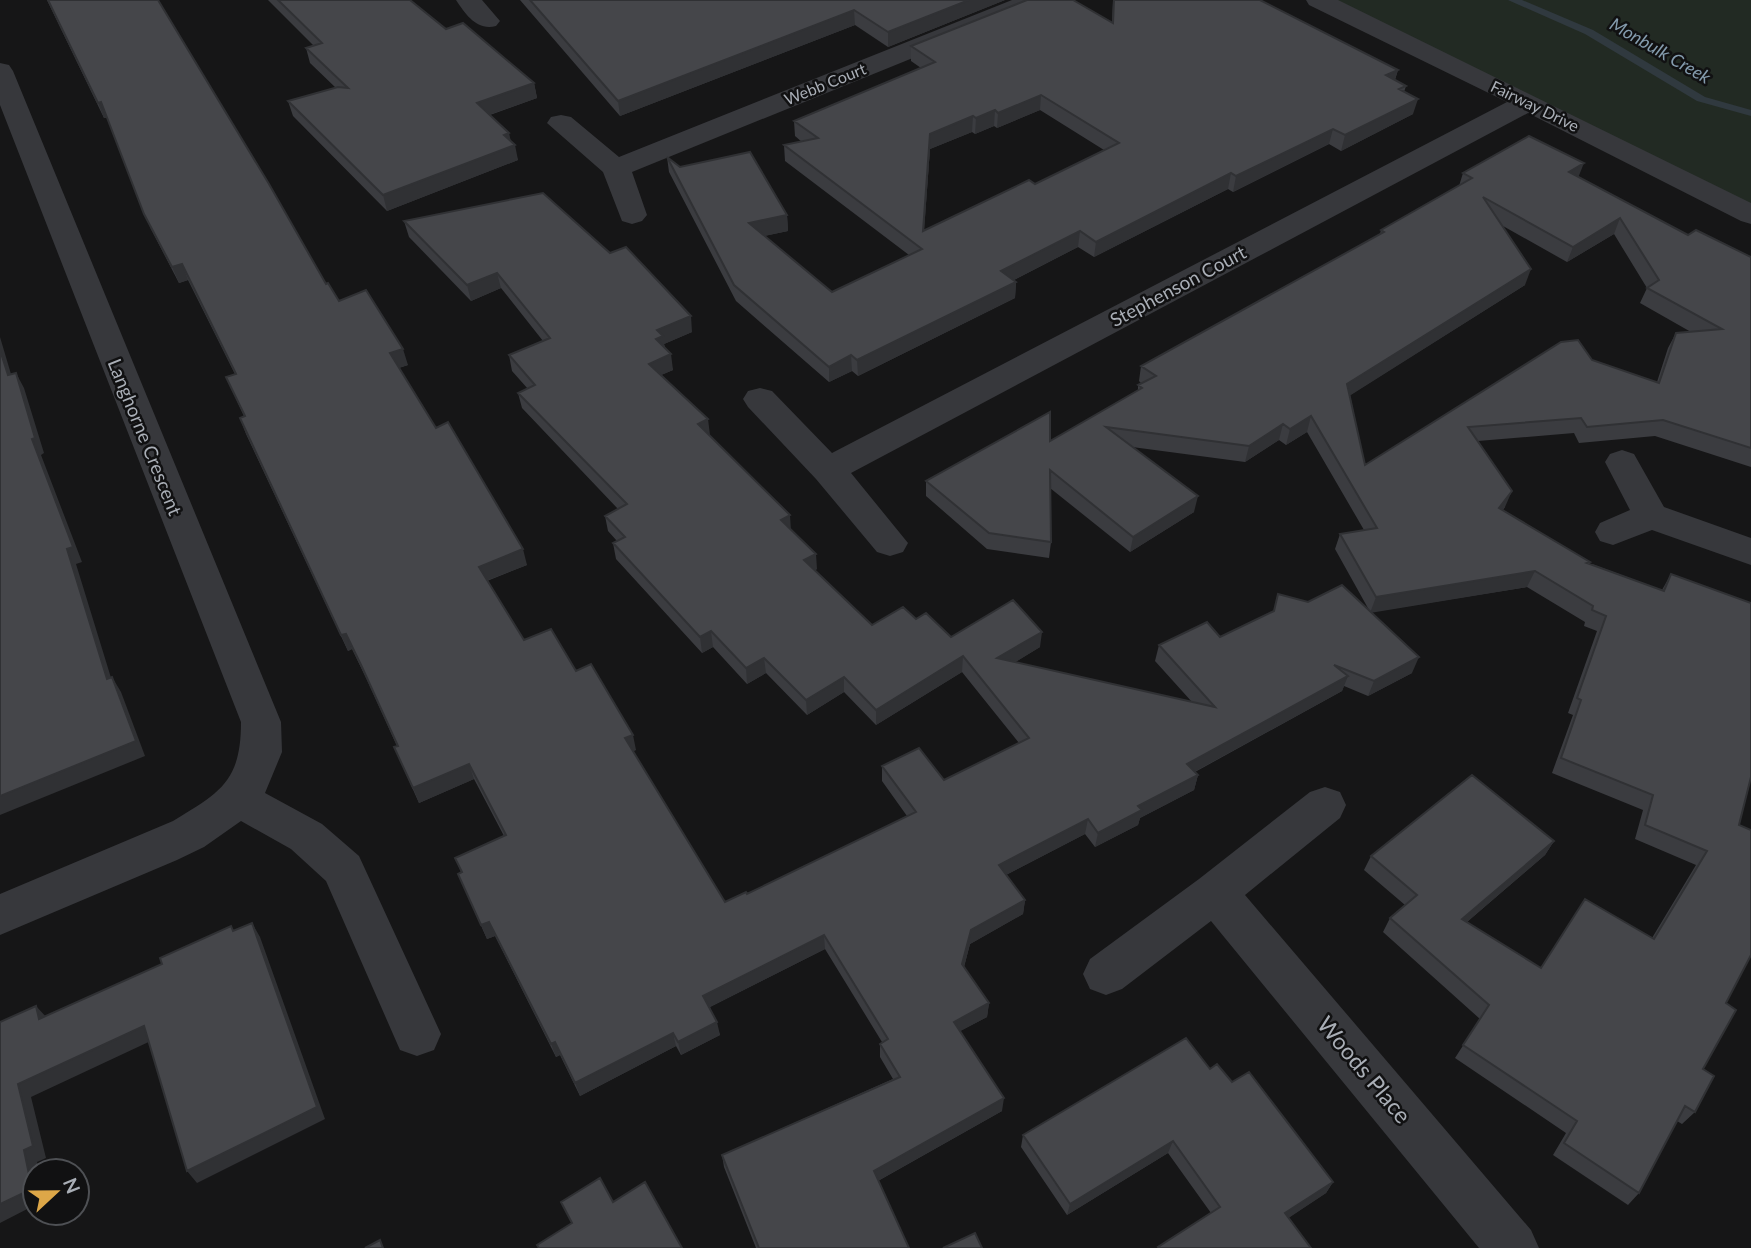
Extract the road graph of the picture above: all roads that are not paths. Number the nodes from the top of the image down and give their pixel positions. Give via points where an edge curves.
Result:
1 (468, 0) edge
2 (1034, 0) edge
3 (1318, 0) edge
4 (487, 21) dead end
5 (0, 71) edge
6 (1528, 102) junction
7 (561, 123) dead end
8 (12, 135) edge
9 (616, 168) junction
10 (632, 215) dead end
11 (1751, 215) edge
12 (760, 398) dead end
13 (1622, 462) dead end
14 (828, 470) junction
15 (1651, 516) junction
16 (1613, 532) dead end
17 (890, 543) dead end
18 (1751, 552) edge
19 (236, 799) junction
20 (1325, 805) dead end
21 (1215, 893) junction
22 (0, 915) edge
23 (1106, 974) dead end
24 (417, 1034) dead end
25 (1513, 1248) edge

1 - 4 street
2 - 9 street, Webb Court
3 - 6 street, Fairway Drive
5 - 8 street, Langhorne Crescent
6 - 11 street, Fairway Drive
6 - 14 street, Stephenson Court
7 - 9 street
8 - 19 street, Langhorne Crescent via 261,722 262,754
9 - 10 street
12 - 14 street
13 - 15 street
14 - 17 street
15 - 16 street
15 - 18 street
19 - 22 street, Langhorne Crescent via 185,836
19 - 24 street via 311,838 343,869
20 - 21 street
21 - 23 street
21 - 25 street, Woods Place

